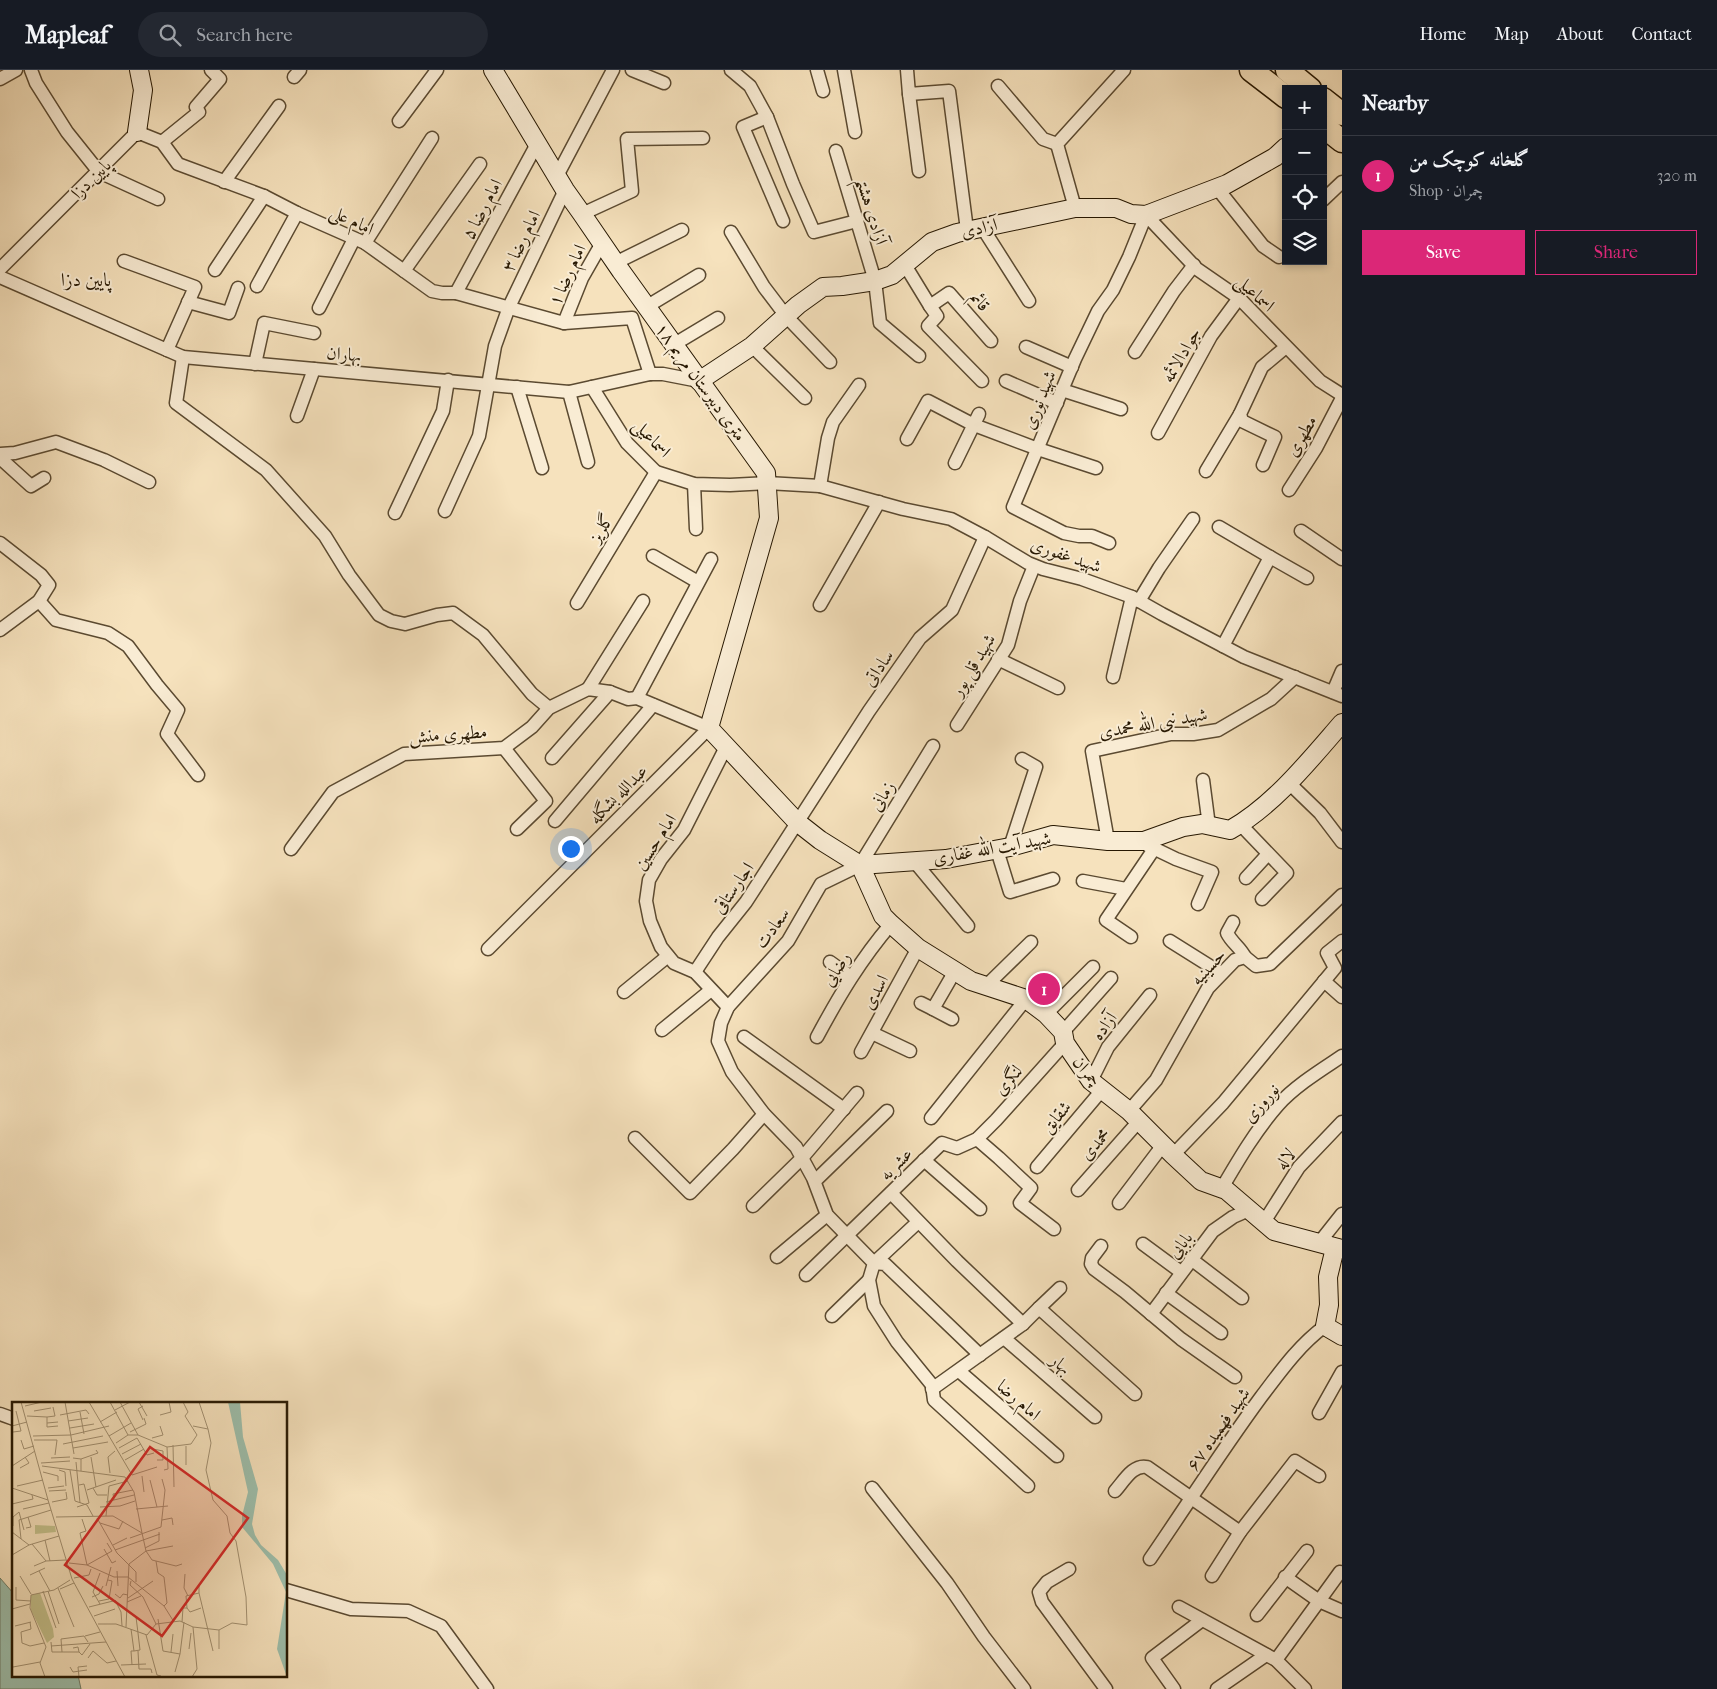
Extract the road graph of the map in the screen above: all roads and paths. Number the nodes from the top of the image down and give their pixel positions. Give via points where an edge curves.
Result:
1 (16, 70) edge
2 (31, 70) edge
3 (139, 70) edge
4 (211, 70) edge
5 (437, 70) edge
6 (493, 70) edge
7 (613, 70) edge
8 (632, 70) edge
9 (732, 70) edge
10 (817, 70) edge
11 (844, 70) edge
12 (907, 70) edge
13 (1124, 70) edge
14 (1250, 70) edge
15 (1286, 70) edge
16 (0, 79) edge
17 (664, 83) dead end
18 (1305, 85) edge
19 (998, 86) dead end
20 (823, 91) dead end
21 (909, 94) junction
22 (1282, 94) edge
23 (1327, 102) edge
24 (279, 106) dead end
25 (1342, 114) edge
26 (767, 117) junction
27 (400, 120) dead end
28 (1327, 129) edge
29 (137, 132) junction
30 (855, 132) dead end
31 (432, 138) dead end
32 (703, 138) dead end
33 (1342, 141) edge
34 (162, 142) junction
35 (538, 142) junction
36 (1057, 144) junction
37 (1282, 150) edge
38 (836, 151) dead end
39 (480, 164) dead end
40 (919, 171) dead end
41 (98, 172) junction
42 (224, 182) junction
43 (1342, 182) edge
44 (561, 183) junction
45 (1217, 188) junction
46 (264, 196) junction
47 (1327, 196) edge
48 (158, 199) dead end
49 (1075, 208) junction
50 (297, 213) junction
51 (582, 214) junction
52 (1146, 215) junction
53 (783, 221) dead end
54 (857, 221) junction
55 (975, 229) junction
56 (682, 230) dead end
57 (731, 232) dead end
58 (359, 241) junction
59 (602, 243) junction
60 (1279, 257) dead end
61 (124, 260) dead end
62 (616, 263) junction
63 (905, 265) junction
64 (1194, 265) junction
65 (0, 269) edge
66 (215, 270) dead end
67 (404, 271) junction
68 (699, 275) dead end
69 (0, 277) edge
70 (875, 281) junction
71 (257, 286) dead end
72 (238, 288) dead end
73 (456, 293) junction
74 (1239, 298) junction
75 (1029, 301) dead end
76 (188, 302) junction
77 (930, 306) junction
78 (508, 307) junction
79 (646, 307) junction
80 (319, 308) dead end
81 (786, 316) junction
82 (718, 318) dead end
83 (562, 322) junction
84 (314, 333) dead end
85 (991, 341) dead end
86 (673, 345) junction
87 (752, 346) junction
88 (1026, 347) dead end
89 (1286, 347) junction
90 (167, 350) junction
91 (1135, 352) dead end
92 (919, 356) dead end
93 (183, 357) junction
94 (830, 362) dead end
95 (255, 364) junction
96 (1072, 367) junction
97 (314, 369) junction
98 (650, 374) junction
99 (448, 380) junction
100 (699, 381) junction
101 (982, 381) dead end
102 (1006, 381) dead end
103 (487, 383) junction
104 (859, 385) dead end
105 (517, 387) junction
106 (592, 387) junction
107 (569, 392) junction
108 (1059, 396) junction
109 (1342, 397) edge
110 (805, 398) dead end
111 (1121, 409) dead end
112 (1240, 414) junction
113 (297, 416) dead end
114 (976, 420) junction
115 (1158, 433) dead end
116 (907, 439) dead end
117 (1038, 449) junction
118 (0, 456) edge
119 (588, 462) dead end
120 (955, 463) dead end
121 (1264, 464) dead end
122 (542, 468) dead end
123 (1096, 468) dead end
124 (1206, 471) dead end
125 (656, 472) junction
126 (44, 478) dead end
127 (149, 482) dead end
128 (768, 483) junction
129 (694, 484) junction
130 (820, 486) junction
131 (1289, 490) dead end
132 (879, 502) junction
133 (444, 511) dead end
134 (395, 512) dead end
135 (1193, 519) dead end
136 (1219, 527) dead end
137 (696, 529) dead end
138 (1301, 531) dead end
139 (985, 537) junction
140 (0, 543) edge
141 (1108, 543) dead end
142 (653, 556) dead end
143 (1270, 557) junction
144 (711, 559) dead end
145 (1342, 559) edge
146 (1034, 566) junction
147 (1307, 578) dead end
148 (698, 582) junction
149 (1136, 599) junction
150 (39, 601) junction
151 (643, 601) dead end
152 (577, 603) dead end
153 (820, 605) dead end
154 (0, 630) edge
155 (1223, 646) junction
156 (998, 659) junction
157 (1342, 671) edge
158 (1112, 676) dead end
159 (1296, 677) junction
160 (1058, 688) dead end
161 (588, 689) junction
162 (610, 692) junction
163 (1337, 694) edge
164 (637, 698) junction
165 (653, 704) junction
166 (550, 708) junction
167 (958, 725) dead end
168 (710, 728) junction
169 (1340, 731) edge
170 (933, 746) dead end
171 (726, 747) junction
172 (504, 748) junction
173 (552, 758) dead end
174 (1022, 759) dead end
175 (198, 776) dead end
176 (1203, 780) dead end
177 (1289, 784) junction
178 (554, 821) dead end
179 (797, 822) junction
180 (1240, 824) junction
181 (1210, 826) junction
182 (517, 829) dead end
183 (1108, 841) junction
184 (1342, 842) edge
185 (1147, 845) junction
186 (291, 849) dead end
187 (1003, 849) junction
188 (1268, 854) junction
189 (914, 861) junction
190 (860, 865) junction
191 (1246, 878) dead end
192 (1054, 879) dead end
193 (1083, 881) dead end
194 (1126, 889) junction
195 (1342, 895) edge
196 (1262, 899) dead end
197 (1198, 904) dead end
198 (1233, 922) dead end
199 (892, 924) junction
200 (968, 926) dead end
201 (1131, 937) dead end
202 (1170, 941) dead end
203 (1342, 941) edge
204 (1031, 942) dead end
205 (918, 948) junction
206 (488, 950) dead end
207 (668, 956) junction
208 (1245, 957) junction
209 (830, 962) dead end
210 (1092, 967) dead end
211 (955, 971) junction
212 (695, 972) junction
213 (1222, 974) junction
214 (851, 977) junction
215 (1111, 978) dead end
216 (1324, 981) junction
217 (986, 986) junction
218 (711, 990) junction
219 (624, 992) dead end
220 (1150, 995) dead end
221 (1342, 997) edge
222 (1026, 999) junction
223 (921, 1003) dead end
224 (728, 1007) junction
225 (933, 1009) junction
226 (1046, 1014) junction
227 (952, 1019) dead end
228 (662, 1030) dead end
229 (872, 1033) junction
230 (744, 1037) dead end
231 (817, 1037) dead end
232 (1064, 1038) junction
233 (910, 1051) dead end
234 (862, 1052) dead end
235 (1342, 1056) edge
236 (1097, 1086) junction
237 (858, 1093) dead end
238 (844, 1109) junction
239 (887, 1111) dead end
240 (764, 1114) junction
241 (1134, 1116) junction
242 (932, 1118) dead end
243 (1342, 1122) edge
244 (635, 1138) dead end
245 (977, 1139) junction
246 (1168, 1150) junction
247 (802, 1158) junction
248 (924, 1160) junction
249 (1037, 1167) dead end
250 (815, 1181) junction
251 (1222, 1188) junction
252 (1078, 1190) dead end
253 (891, 1193) junction
254 (1119, 1203) dead end
255 (753, 1206) dead end
256 (980, 1209) dead end
257 (1249, 1210) junction
258 (1342, 1214) edge
259 (827, 1215) junction
260 (918, 1222) junction
261 (1264, 1222) junction
262 (1054, 1229) dead end
263 (847, 1236) junction
264 (1143, 1244) dead end
265 (1101, 1246) dead end
266 (1332, 1247) edge
267 (777, 1257) dead end
268 (1191, 1259) junction
269 (874, 1262) junction
270 (1181, 1272) junction
271 (806, 1275) dead end
272 (869, 1280) junction
273 (1060, 1288) dead end
274 (1166, 1293) junction
275 (1242, 1298) dead end
276 (1039, 1308) junction
277 (1150, 1314) junction
278 (832, 1316) dead end
279 (1023, 1324) junction
280 (1325, 1326) junction
281 (1221, 1333) dead end
282 (1342, 1336) edge
283 (1004, 1338) junction
284 (980, 1355) junction
285 (959, 1371) junction
286 (1342, 1372) edge
287 (1235, 1377) dead end
288 (932, 1389) junction
289 (1135, 1394) dead end
290 (1318, 1413) dead end
291 (0, 1414) edge
292 (1095, 1417) dead end
293 (12, 1418) edge
294 (1057, 1456) dead end
295 (1319, 1476) dead end
296 (1028, 1486) dead end
297 (872, 1488) dead end
298 (1116, 1491) dead end
299 (1191, 1499) junction
300 (1240, 1532) junction
301 (1307, 1551) dead end
302 (1150, 1559) dead end
303 (1069, 1569) dead end
304 (1340, 1572) dead end
305 (1212, 1576) dead end
306 (1285, 1577) junction
307 (288, 1591) edge
308 (1318, 1600) junction
309 (1179, 1607) dead end
310 (1342, 1611) edge
311 (1257, 1614) dead end
312 (1202, 1620) junction
313 (1271, 1658) junction
314 (1302, 1688) edge
315 (487, 1689) edge
316 (1024, 1689) edge
317 (1106, 1689) edge
318 (1174, 1689) edge
319 (1218, 1689) edge

1 - 16 street
2 - 41 street via 67,132
3 - 29 street via 143,90
4 - 34 street via 220,79 196,107 199,112
5 - 27 street
6 - 35 street, ۱۸ متری دبیرستان مریم
7 - 44 street, امام رضا ۳
8 - 17 street
9 - 26 street via 750,86
10 - 20 street
11 - 30 street
12 - 21 street
13 - 36 street
14 - 22 highway
15 - 18 highway
19 - 36 street via 1043,139
21 - 40 street
21 - 55 street via 949,91
23 - 25 highway
24 - 42 street
26 - 53 street via 742,127
26 - 54 street via 814,232
28 - 33 highway
29 - 34 street
29 - 41 street, پایین دزا
31 - 58 street
32 - 51 street via 628,139 632,191
34 - 42 street, امام علی via 178,164
35 - 44 street, ۱۸ متری دبیرستان مریم
35 - 73 street, امام رضا ۵
36 - 49 street
37 - 45 street
38 - 54 street, آزادی هشتم
39 - 67 street
41 - 48 street
41 - 65 street, پایین دزا
42 - 46 street, امام علی
43 - 47 street
44 - 51 street, ۱۸ متری دبیرستان مریم
44 - 78 street, امام رضا ۳
45 - 52 street
45 - 60 street via 1263,246
46 - 50 street, امام علی
46 - 66 street
49 - 52 street, آزادی via 1116,208
49 - 55 street, آزادی
50 - 58 street, امام علی
50 - 71 street
51 - 59 street, ۱۸ متری دبیرستان مریم
52 - 64 street, اسماعیلی
52 - 96 street, شهید نوری via 1121,274 1098,311
54 - 70 street, آزادی هشتم
55 - 63 street, آزادی via 932,242
55 - 75 street
56 - 62 street
57 - 81 street via 764,287
58 - 67 street, امام علی
58 - 80 street
59 - 62 street, ۱۸ متری دبیرستان مریم
59 - 83 street, امام رضا ۱
61 - 76 street via 195,287
62 - 79 street, ۱۸ متری دبیرستان مریم
63 - 70 street, آزادی via 892,275
63 - 77 street
64 - 74 street, اسماعیلی
64 - 91 street
67 - 73 street, امام علی via 432,291
68 - 79 street
69 - 90 street, بهاران
70 - 81 street, آزادی via 823,287
70 - 92 street, آزادی هشتم via 880,322
72 - 76 street via 229,313
73 - 78 street, امام علی
74 - 89 street, اسماعیلی
74 - 115 street, جوادالائمه via 1211,336
76 - 90 street
77 - 85 street, قائم via 949,292
77 - 101 street via 937,316 928,326
78 - 83 street, امام علی
78 - 103 street, امام رضا ۳
79 - 86 street, ۱۸ متری دبیرستان مریم
81 - 87 street, آزادی
81 - 94 street
82 - 86 street
83 - 98 street, امام علی via 632,318
84 - 95 street via 264,323
86 - 100 street, ۱۸ متری دبیرستان مریم
87 - 100 street, آزادی
87 - 110 street
88 - 96 street
89 - 109 street, اسماعیلی via 1320,381
89 - 112 street via 1262,367
90 - 93 street, بهاران
93 - 95 street, بهاران
93 - 166 street via 176,403 266,470 325,536 378,615 405,624 453,613 483,635 532,694
95 - 97 street, بهاران
96 - 108 street, شهید نوری
97 - 99 street, بهاران
97 - 113 street
98 - 100 street, بهاران
98 - 106 street, بهاران
99 - 103 street, بهاران
99 - 134 street via 444,412
100 - 128 street, ۱۸ متری دبیرستان مریم via 766,473
102 - 108 street
103 - 105 street, بهاران
103 - 133 street, امام رضا ۳ via 478,436
104 - 130 street via 833,422
105 - 107 street, بهاران
105 - 122 street
106 - 107 street, بهاران
106 - 125 street, اسماعیلی via 628,442
107 - 119 street
108 - 111 street
108 - 117 street, شهید نوری
109 - 131 street, مطهری via 1316,448
112 - 121 street via 1242,421 1275,437
112 - 124 street
114 - 116 street via 928,401
114 - 117 street
114 - 120 street
117 - 123 street
117 - 141 street, شهید نوری via 1013,507 1064,533 1092,536
118 - 126 street via 32,486
118 - 127 street via 56,442
125 - 129 street, اسماعیلی
125 - 152 street, گلریز
128 - 129 street, اسماعیلی
128 - 130 street, شهید غفوری
128 - 168 street, ۱۸ متری دبیرستان مریم via 769,518
129 - 137 street
130 - 132 street, شهید غفوری
132 - 139 street, شهید غفوری via 951,520
132 - 153 street
135 - 149 street
136 - 143 street
138 - 145 street
139 - 146 street, شهید غفوری
139 - 179 street, ساداتی via 952,610 920,638
140 - 150 street via 49,585
142 - 148 street
143 - 147 street
143 - 155 street
144 - 148 street
146 - 149 street, شهید غفوری
146 - 156 street, شهید قلی پور via 1008,644
148 - 164 street
149 - 155 street, شهید غفوری
149 - 158 street
150 - 154 street
150 - 175 street via 56,620 108,633 128,646 178,710 167,734
151 - 161 street
155 - 159 street, شهید غفوری
156 - 160 street
156 - 167 street, شهید قلی پور
157 - 163 street
159 - 163 street, شهید غفوری
159 - 183 street, شهید نبی الله محمدی via 1271,699 1218,730 1171,734 1092,751
161 - 162 street
161 - 166 street, مطهری منش
162 - 164 street via 628,699
162 - 173 street
164 - 165 street
165 - 168 street
165 - 178 street
166 - 172 street, مطهری منش via 532,727
168 - 171 street
168 - 206 street, عبدالله بشگله
169 - 177 street
170 - 190 street, زمانی
171 - 179 street
171 - 207 street, امام حسین via 684,830 649,880 646,902 650,921
172 - 182 street via 546,801
172 - 186 street, مطهری منش via 404,754 333,792
174 - 187 street via 1036,767
176 - 181 street
177 - 180 street
177 - 184 street via 1320,814
179 - 190 street
179 - 212 street, اجارستاقی via 746,902
180 - 181 street, شهید آیت الله غفاری via 1230,830
180 - 188 street
181 - 185 street, شهید آیت الله غفاری via 1183,827 1144,841
183 - 185 street, شهید آیت الله غفاری
183 - 187 street, شهید آیت الله غفاری via 1053,835
185 - 194 street
185 - 197 street via 1212,872
187 - 189 street, شهید آیت الله غفاری
187 - 192 street via 1010,892
188 - 191 street
188 - 196 street via 1287,874
189 - 190 street, شهید آیت الله غفاری
189 - 200 street
190 - 199 street, چمران via 883,916
190 - 224 street, سعادت via 821,884 788,941
193 - 194 street
194 - 201 street via 1106,920
195 - 208 street, حسینیه via 1270,964 1256,966
198 - 208 street via 1227,933
199 - 205 street, چمران
199 - 214 street, رضایی
202 - 213 street
203 - 216 street via 1326,953 1335,968
204 - 217 street
205 - 211 street, چمران
205 - 229 street, اسدی
207 - 212 street, امام حسین via 674,963
207 - 219 street
208 - 213 street, حسینیه via 1234,960
209 - 214 street
210 - 226 street
211 - 217 street, چمران
211 - 225 street
212 - 218 street
213 - 241 street, حسینیه via 1208,988
214 - 231 street, رضایی
215 - 232 street, لنگری
216 - 221 street
216 - 246 street via 1223,1103
217 - 222 street, چمران
218 - 224 street
218 - 228 street
220 - 236 street, آزاده via 1108,1047
222 - 226 street, چمران
222 - 242 street
223 - 225 street
224 - 240 street, سعادت via 718,1041 732,1072
225 - 227 street
226 - 232 street, چمران
229 - 233 street
229 - 234 street, اسدی
230 - 238 street
232 - 236 street, چمران
232 - 245 street, لنگری
235 - 251 street, نوروزی via 1279,1104 1244,1150
236 - 241 street, چمران
236 - 249 street, شقایق
237 - 238 street
238 - 247 street
239 - 250 street
240 - 244 street via 690,1193
240 - 247 street via 796,1147
241 - 246 street, چمران
241 - 252 street, محمدی
243 - 261 street, لاله via 1299,1167
245 - 248 street, عشریه via 957,1148 942,1143
245 - 262 street via 1031,1188 1020,1203
246 - 251 street, چمران via 1201,1181
246 - 254 street
247 - 250 street
247 - 255 street
248 - 253 street, عشریه
248 - 256 street
250 - 259 street
251 - 257 street, چمران
253 - 260 street
253 - 263 street, عشریه
257 - 261 street, چمران
257 - 268 street, بابایی via 1213,1231
258 - 266 street
259 - 263 street
259 - 267 street
260 - 269 street
260 - 279 street
261 - 266 street, چمران via 1274,1231
263 - 269 street
263 - 271 street, عشریه
264 - 270 street
265 - 277 street via 1092,1258 1094,1269
266 - 280 street
268 - 270 street, بابایی
268 - 275 street
269 - 272 street
269 - 284 street via 885,1264
270 - 274 street, بابایی
272 - 278 street
272 - 288 street via 874,1306
273 - 276 street
274 - 277 street, بابایی
274 - 281 street
276 - 279 street
276 - 289 street
277 - 287 street
279 - 283 street
280 - 282 street
280 - 299 street, شهید فهمیده ۶۷ via 1309,1338 1278,1376 1235,1432
283 - 284 street
283 - 292 street, بهار
284 - 285 street
285 - 288 street
285 - 294 street, امام رضا
286 - 290 street
288 - 296 street via 934,1400
291 - 293 street
295 - 300 street via 1295,1461
297 - 316 street via 947,1583
298 - 299 street via 1134,1469 1141,1466
299 - 300 street
299 - 302 street, شهید فهمیده ۶۷
300 - 305 street
301 - 306 street
303 - 317 street via 1047,1582 1039,1592 1042,1602
304 - 308 street
306 - 308 street
306 - 311 street
307 - 315 street via 351,1609 408,1612 441,1626
308 - 310 street
308 - 313 street
309 - 312 street
312 - 313 street
312 - 318 street via 1152,1658
313 - 314 street
313 - 319 street

